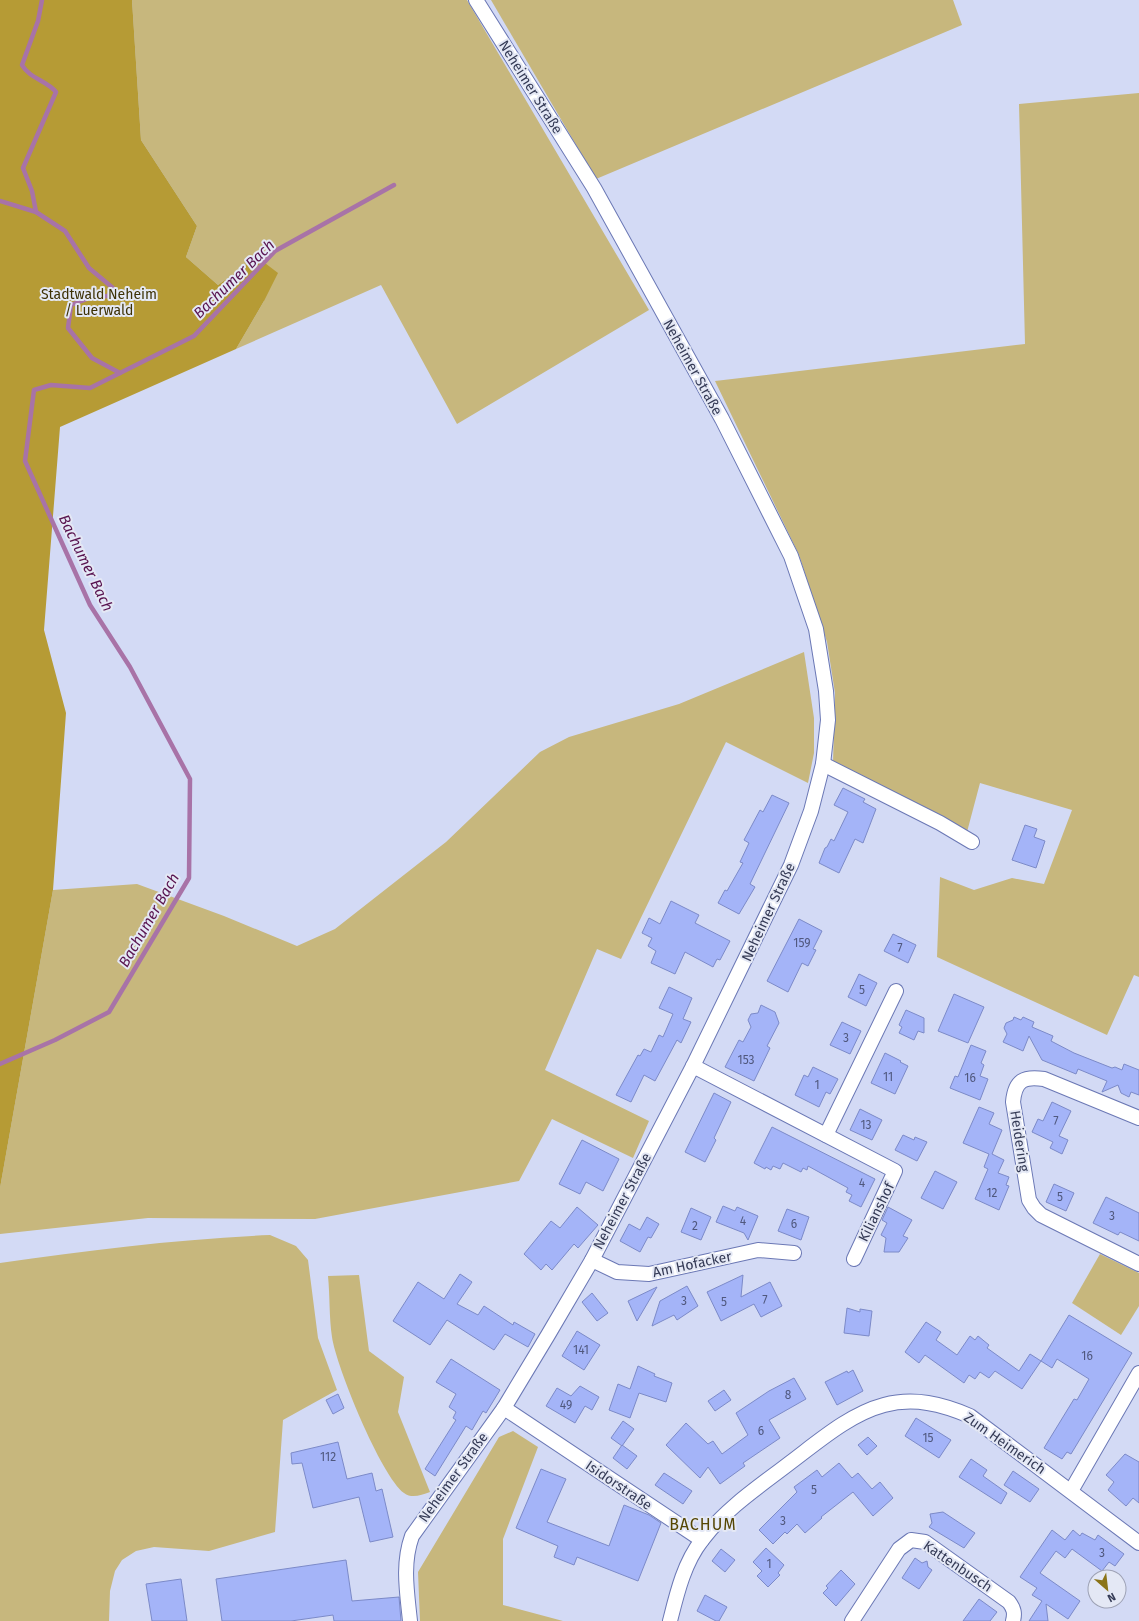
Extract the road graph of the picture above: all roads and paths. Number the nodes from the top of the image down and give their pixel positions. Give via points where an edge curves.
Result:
1 (476, 0) edge
2 (823, 764) junction
3 (972, 842) dead end
4 (896, 991) dead end
5 (693, 1066) junction
6 (1139, 1118) edge
7 (826, 1135) junction
8 (794, 1253) dead end
9 (854, 1259) dead end
10 (592, 1260) junction
11 (1139, 1264) edge
12 (1139, 1373) edge
13 (504, 1408) junction
14 (1071, 1491) junction
15 (702, 1540) junction
16 (1139, 1543) edge
17 (410, 1621) edge
18 (670, 1621) edge
19 (852, 1621) edge
20 (1013, 1621) edge

1 - 2 street, Neheimer Straße via 594,188 722,420 791,556 816,629 826,691 828,720
2 - 3 street
2 - 5 street, Neheimer Straße via 811,811 790,865
4 - 7 street
5 - 7 street, Kilianshof
5 - 10 street, Neheimer Straße
6 - 11 street, Heidering via 1044,1079 1023,1079 1014,1093 1013,1102 1030,1200 1034,1208 1041,1215
7 - 9 street, Kilianshof via 895,1171
8 - 10 street, Am Hofacker via 758,1250 649,1274 617,1272
10 - 13 street, Neheimer Straße
12 - 14 street
13 - 15 street, Isidorstraße
13 - 17 street, Neheimer Straße via 412,1536 406,1556
14 - 15 street, Zum Heimerich via 970,1416 937,1404 903,1402 883,1405 859,1415 824,1437 744,1498 721,1518
14 - 16 street, Zum Heimerich
15 - 18 street via 687,1564
19 - 20 street, Kattenbusch via 899,1549 911,1540 918,1540 925,1542 1009,1602 1015,1614

